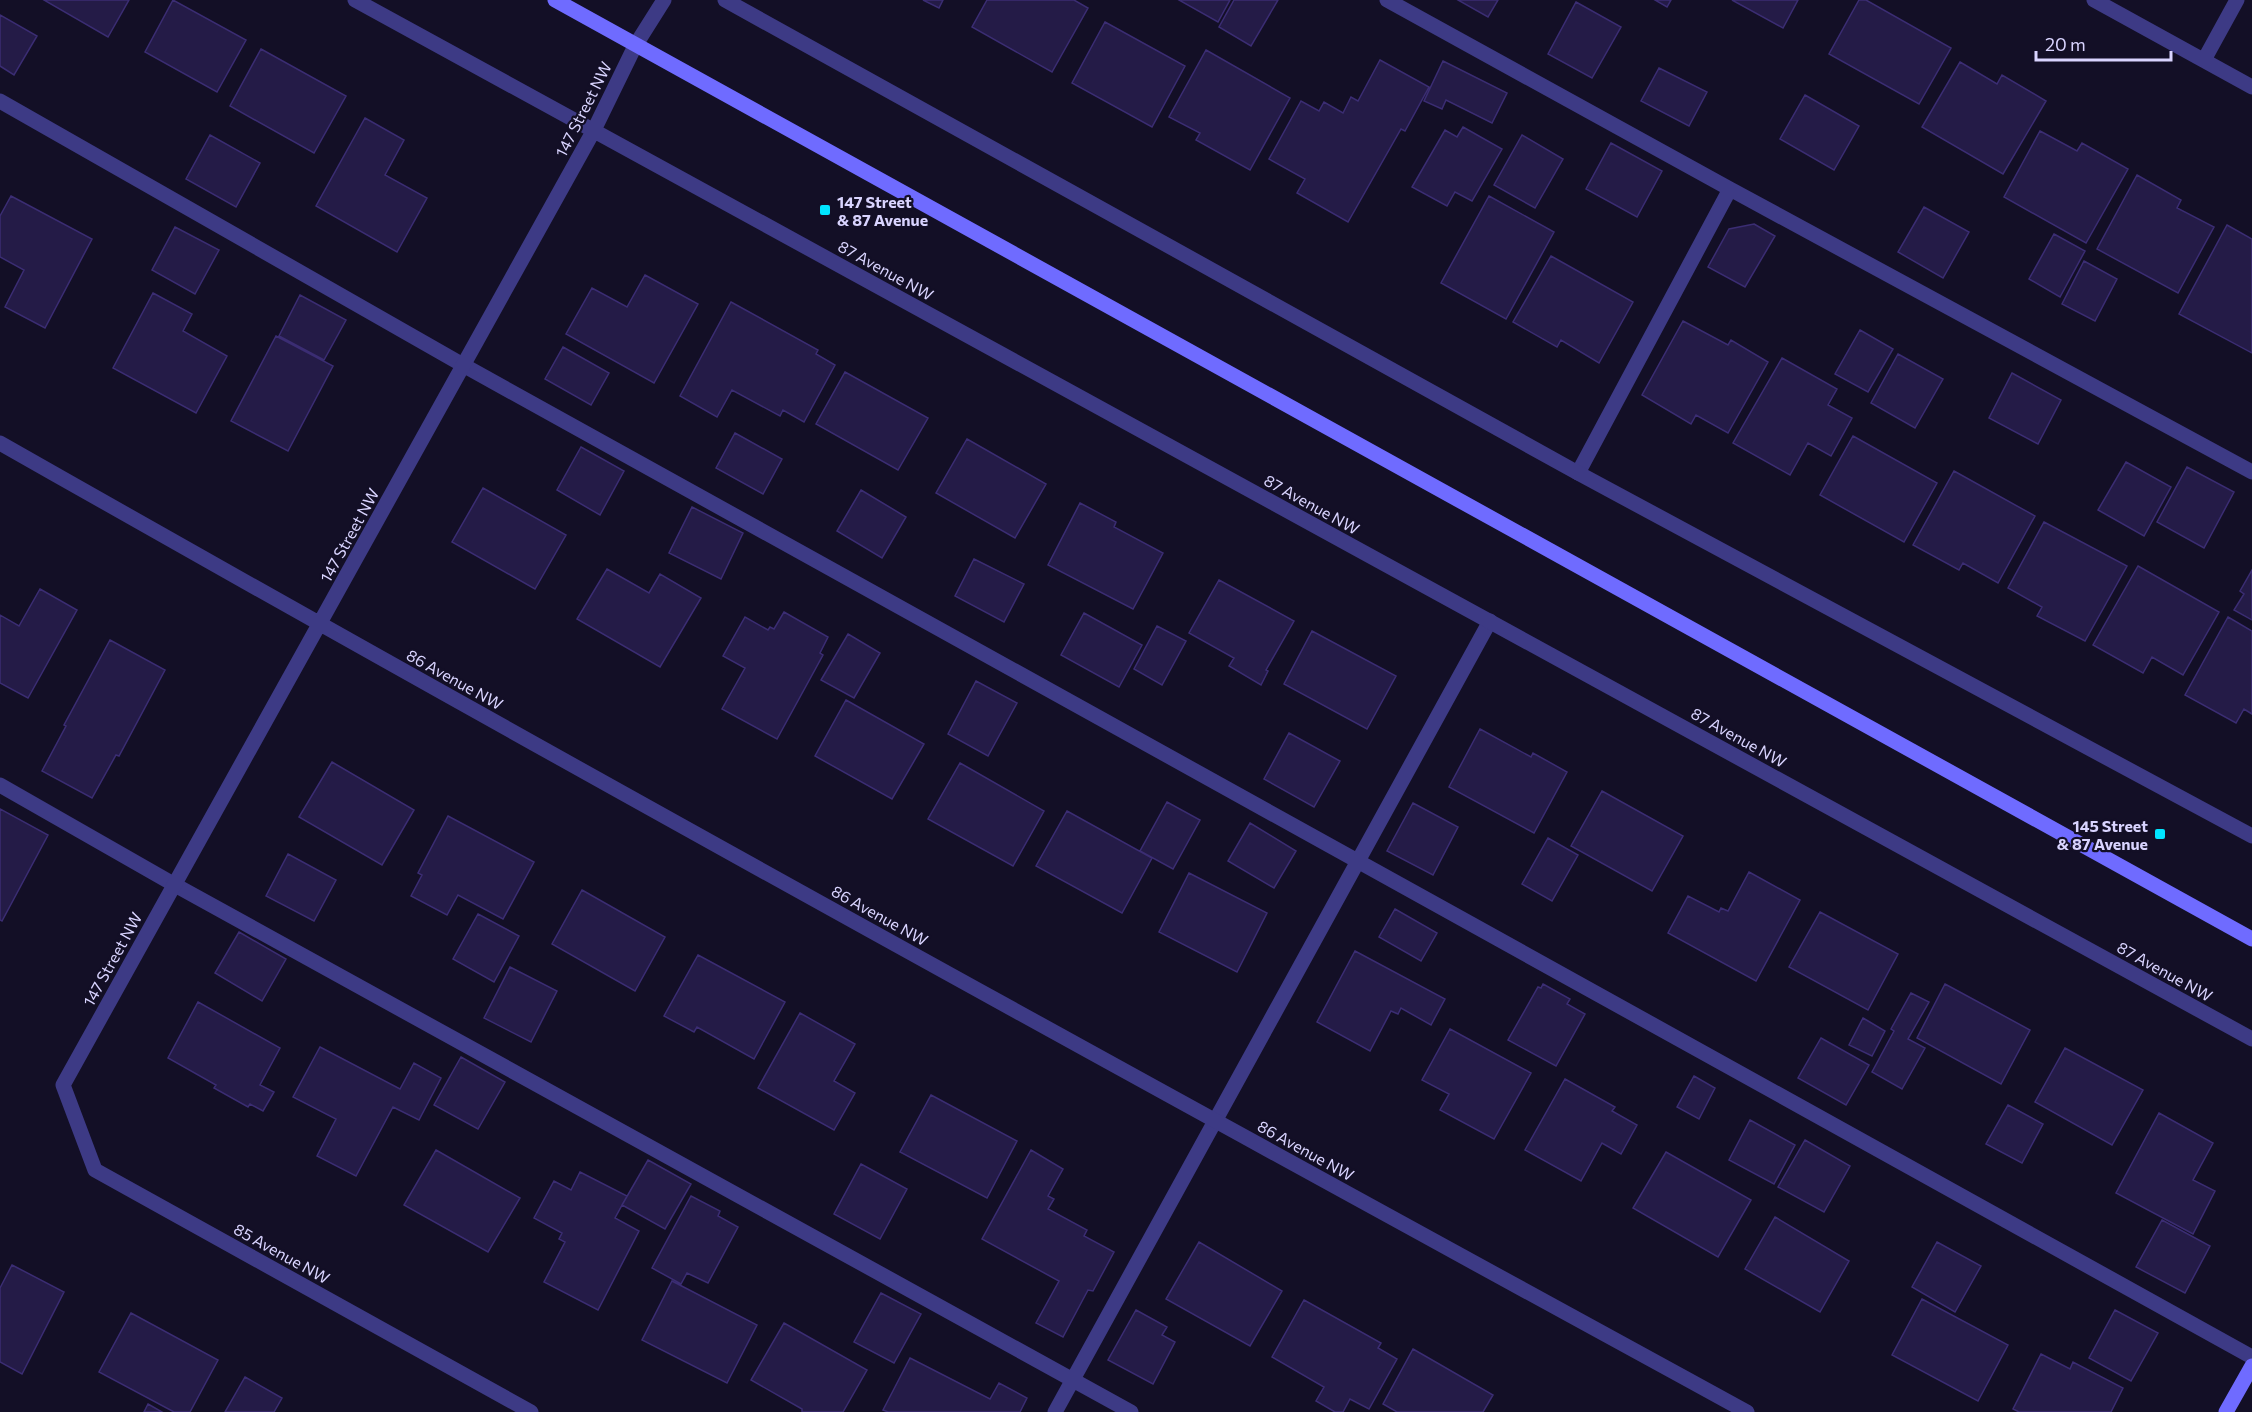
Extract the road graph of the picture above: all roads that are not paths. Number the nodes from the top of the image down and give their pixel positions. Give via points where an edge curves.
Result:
1 (355, 0) edge
2 (555, 0) edge
3 (664, 0) edge
4 (725, 0) edge
5 (1387, 0) edge
6 (2094, 0) edge
7 (2237, 0) edge
8 (635, 46) junction
9 (2204, 60) junction
10 (2252, 87) edge
11 (0, 101) edge
12 (594, 130) junction
13 (1730, 189) junction
14 (463, 365) junction
15 (0, 442) edge
16 (2252, 472) edge
17 (1578, 473) junction
18 (1490, 621) junction
19 (320, 625) junction
20 (0, 785) edge
21 (2252, 836) edge
22 (1358, 861) junction
23 (175, 885) junction
24 (2252, 939) edge
25 (2252, 1039) edge
26 (63, 1085) joint
27 (1216, 1122) junction
28 (2252, 1358) edge
29 (2252, 1366) edge
30 (1073, 1380) junction
31 (531, 1412) edge
32 (1055, 1412) edge
33 (1131, 1412) edge
34 (1747, 1412) edge
35 (2226, 1412) edge

1 - 12 street, 87 Avenue NW
2 - 8 main road
3 - 8 street, 147 Street NW
4 - 17 street
5 - 13 street
6 - 9 street
7 - 9 street
8 - 12 street, 147 Street NW
8 - 24 main road
9 - 10 street
11 - 14 street
12 - 14 street, 147 Street NW
12 - 18 street, 87 Avenue NW
13 - 16 street
13 - 17 street
14 - 19 street, 147 Street NW
14 - 22 street
15 - 19 street, 86 Avenue NW
17 - 21 street
18 - 22 street
18 - 25 street, 87 Avenue NW
19 - 23 street, 147 Street NW
19 - 27 street, 86 Avenue NW
20 - 23 street
22 - 27 street
22 - 28 street
23 - 26 street, 147 Street NW
23 - 30 street
26 - 31 street, 85 Avenue NW via 95,1170
27 - 30 street
27 - 34 street, 86 Avenue NW
29 - 35 main road
30 - 32 street
30 - 33 street

